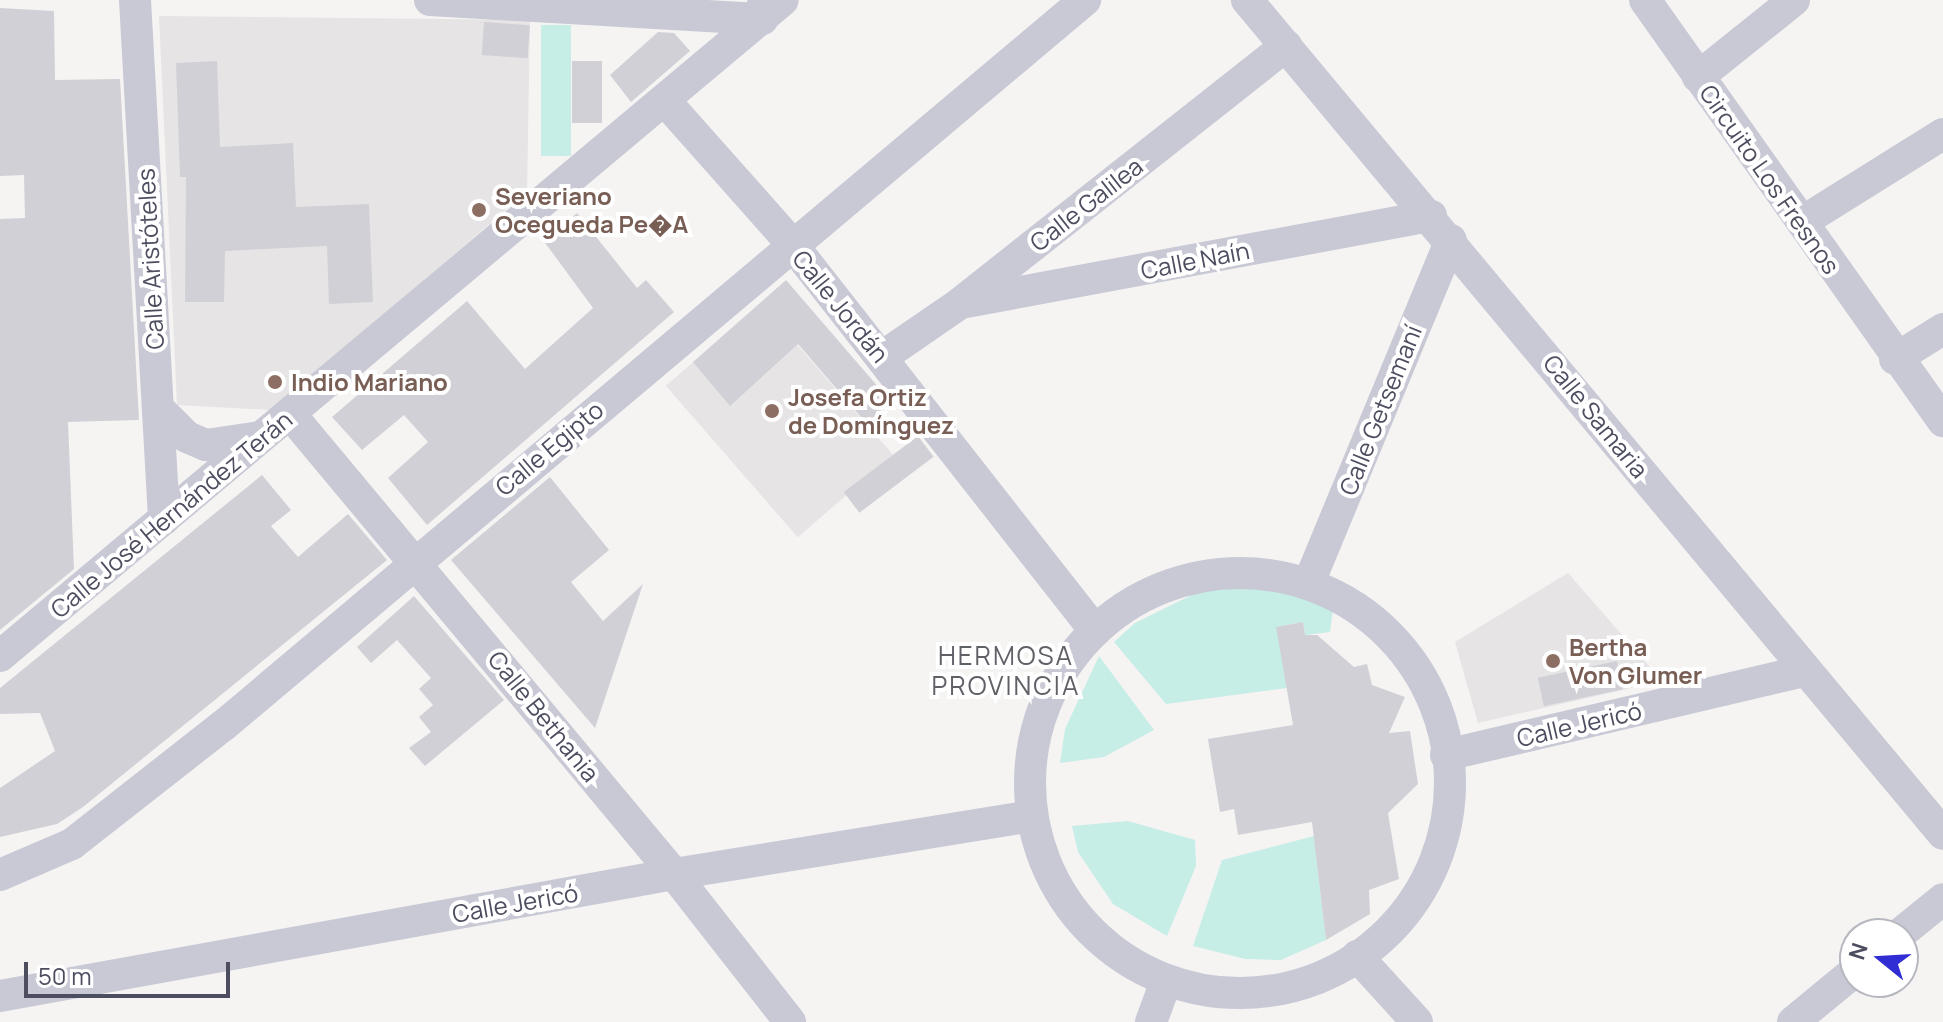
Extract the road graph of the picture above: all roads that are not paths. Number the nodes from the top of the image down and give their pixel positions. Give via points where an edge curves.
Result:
1 (135, 0) edge
2 (430, 0) edge
3 (1085, 0) edge
4 (1247, 0) edge
5 (1645, 0) edge
6 (1794, 0) edge
7 (551, 2) edge
8 (769, 6) edge
9 (1286, 46) junction
10 (1698, 77) junction
11 (666, 102) junction
12 (1943, 134) edge
13 (1802, 222) junction
14 (1441, 228) junction
15 (791, 243) junction
16 (959, 304) junction
17 (1943, 329) edge
18 (882, 357) junction
19 (1895, 359) junction
20 (158, 408) junction
21 (291, 415) junction
22 (1943, 421) edge
23 (260, 437) junction
24 (164, 519) junction
25 (416, 560) junction
26 (1310, 580) junction
27 (1095, 631) junction
28 (0, 656) edge
29 (1805, 671) junction
30 (1446, 755) junction
31 (1031, 816) junction
32 (1943, 834) edge
33 (674, 874) junction
34 (0, 875) edge
35 (1943, 899) edge
36 (1919, 919) edge
37 (1357, 956) junction
38 (1165, 984) junction
39 (1839, 984) edge
40 (0, 996) edge
41 (790, 1022) edge
42 (1151, 1022) edge
43 (1417, 1022) edge
44 (1793, 1022) edge

1 - 20 street, Calle Aristóteles
2 - 7 street
3 - 15 street, Calle Egipto
4 - 9 street, Calle Samaria
5 - 10 street, Circuito Los Fresnos
6 - 10 street
7 - 8 street
8 - 11 street, Calle José Hernández Terán
9 - 14 street, Calle Samaria
9 - 16 street, Calle Galilea
10 - 13 street, Circuito Los Fresnos
11 - 15 street, Calle Jordán
11 - 21 street, Calle José Hernández Terán
12 - 13 street
13 - 19 street, Circuito Los Fresnos
14 - 16 street, Calle Naín
14 - 26 street, Calle Getsemaní
14 - 29 street, Calle Samaria
15 - 18 street, Calle Jordán
15 - 25 street, Calle Egipto
16 - 18 street, Calle Galilea
17 - 19 street
18 - 27 street, Calle Jordán
19 - 22 street, Circuito Los Fresnos
20 - 23 street via 187,437 206,445
20 - 24 street, Calle Aristóteles
21 - 23 street, Calle José Hernández Terán
21 - 25 street, Calle Bethania
23 - 24 street, Calle José Hernández Terán
24 - 28 street, Calle José Hernández Terán
25 - 33 street, Calle Bethania
25 - 34 street, Calle Egipto via 224,725 72,844
26 - 27 street via 1286,571 1233,567 1169,585
26 - 30 street via 1401,649 1419,672 1439,717
27 - 31 street via 1049,693 1036,729
29 - 30 street, Calle Jericó
29 - 32 street, Calle Samaria
30 - 37 street via 1450,776 1443,840 1421,891 1387,934
31 - 33 street, Calle Jericó
31 - 38 street via 1047,872 1086,929 1119,958
33 - 40 street, Calle Jericó
33 - 41 street, Calle Bethania
35 - 36 street
37 - 38 street via 1330,975 1288,990 1236,996
37 - 43 street
38 - 42 street
39 - 44 street

